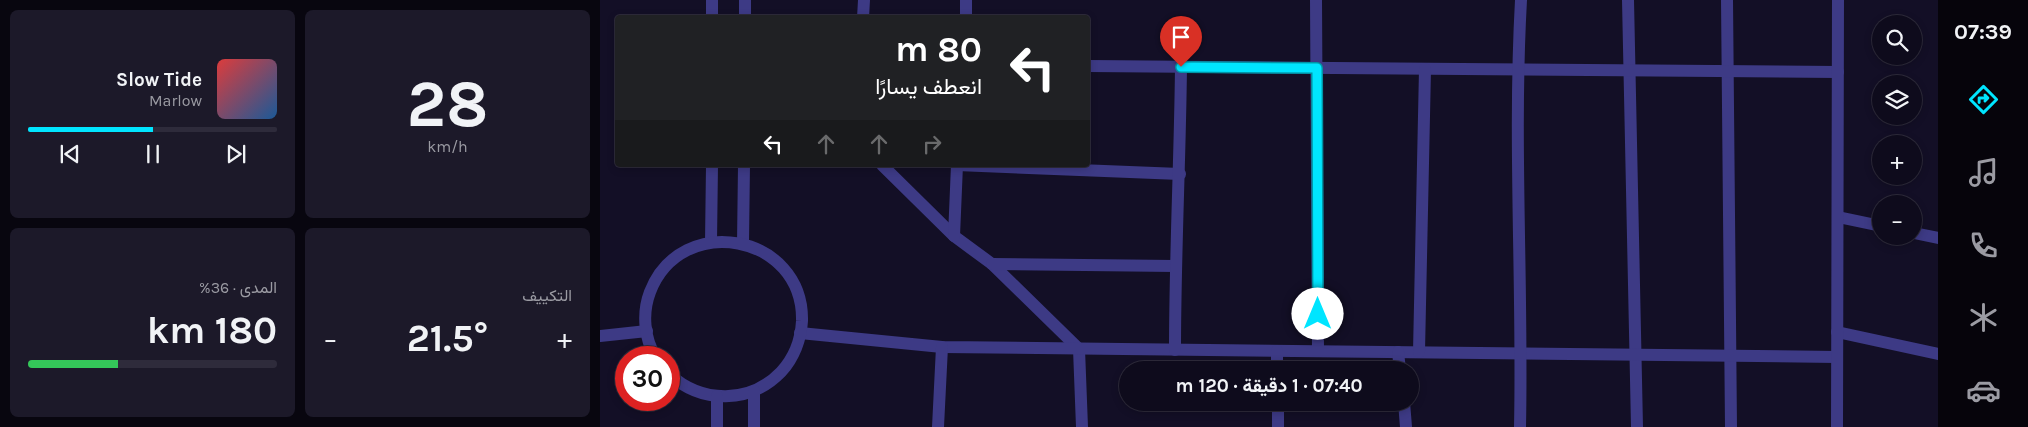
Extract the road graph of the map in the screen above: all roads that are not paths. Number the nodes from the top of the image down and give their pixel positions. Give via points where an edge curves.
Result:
1 (712, 0) edge
2 (745, 0) edge
3 (864, 0) edge
4 (966, 0) edge
5 (1316, 0) edge
6 (1521, 0) edge
7 (1628, 0) edge
8 (1727, 0) edge
9 (1838, 0) edge
10 (712, 15) edge
11 (745, 15) edge
12 (863, 15) edge
13 (966, 15) edge
14 (1090, 66) edge
15 (1181, 67) junction
16 (1317, 68) junction
17 (1425, 69) junction
18 (1517, 69) junction
19 (1628, 70) junction
20 (1728, 71) junction
21 (1838, 72) junction
22 (712, 167) edge
23 (744, 167) edge
24 (884, 167) edge
25 (957, 167) edge
26 (1007, 167) edge
27 (1180, 174) junction
28 (1838, 217) junction
29 (1872, 224) edge
30 (1922, 235) edge
31 (954, 236) junction
32 (1938, 238) edge
33 (712, 242) junction
34 (743, 243) junction
35 (992, 264) junction
36 (1175, 266) junction
37 (647, 331) junction
38 (1837, 332) junction
39 (800, 333) junction
40 (600, 336) edge
41 (651, 346) edge
42 (942, 347) junction
43 (1079, 349) junction
44 (1175, 350) junction
45 (1277, 351) junction
46 (1318, 351) junction
47 (1398, 352) junction
48 (1419, 352) junction
49 (1521, 353) junction
50 (1938, 354) edge
51 (1637, 355) junction
52 (1731, 356) junction
53 (1837, 357) junction
54 (1277, 361) edge
55 (1399, 361) edge
56 (680, 381) edge
57 (754, 391) junction
58 (718, 396) junction
59 (1278, 411) edge
60 (1405, 411) edge
61 (717, 427) edge
62 (754, 427) edge
63 (938, 427) edge
64 (1082, 427) edge
65 (1278, 427) edge
66 (1406, 427) edge
67 (1520, 427) edge
68 (1637, 427) edge
69 (1731, 427) edge
70 (1837, 427) edge

1 - 10 street
2 - 11 street
3 - 12 street
4 - 13 street
5 - 16 street
6 - 18 street
7 - 19 street
8 - 20 street
9 - 21 street
14 - 15 street
15 - 16 street
15 - 27 street
16 - 17 street
16 - 46 street
17 - 18 street
17 - 48 street
18 - 19 street
18 - 49 street
19 - 20 street
19 - 51 street
20 - 21 street
20 - 52 street
21 - 28 street
22 - 33 street
23 - 34 street
24 - 31 street
25 - 31 street
26 - 27 street
27 - 36 street
28 - 29 street
28 - 38 street
30 - 32 street
31 - 35 street
33 - 34 street
33 - 37 street via 690,248 664,268 649,296
34 - 39 street via 764,252 788,274 802,308
35 - 36 street
35 - 43 street
36 - 44 street
37 - 40 street
37 - 41 street
38 - 50 street
38 - 53 street
39 - 42 street
39 - 57 street via 795,351 783,370
42 - 43 street
42 - 63 street
43 - 44 street
43 - 64 street
44 - 45 street
45 - 46 street
45 - 54 street
46 - 47 street
47 - 48 street
47 - 55 street
48 - 49 street
49 - 51 street
49 - 67 street
51 - 52 street
51 - 68 street
52 - 53 street
52 - 69 street
53 - 70 street
56 - 58 street via 695,391
57 - 58 street
57 - 62 street
58 - 61 street
59 - 65 street
60 - 66 street

